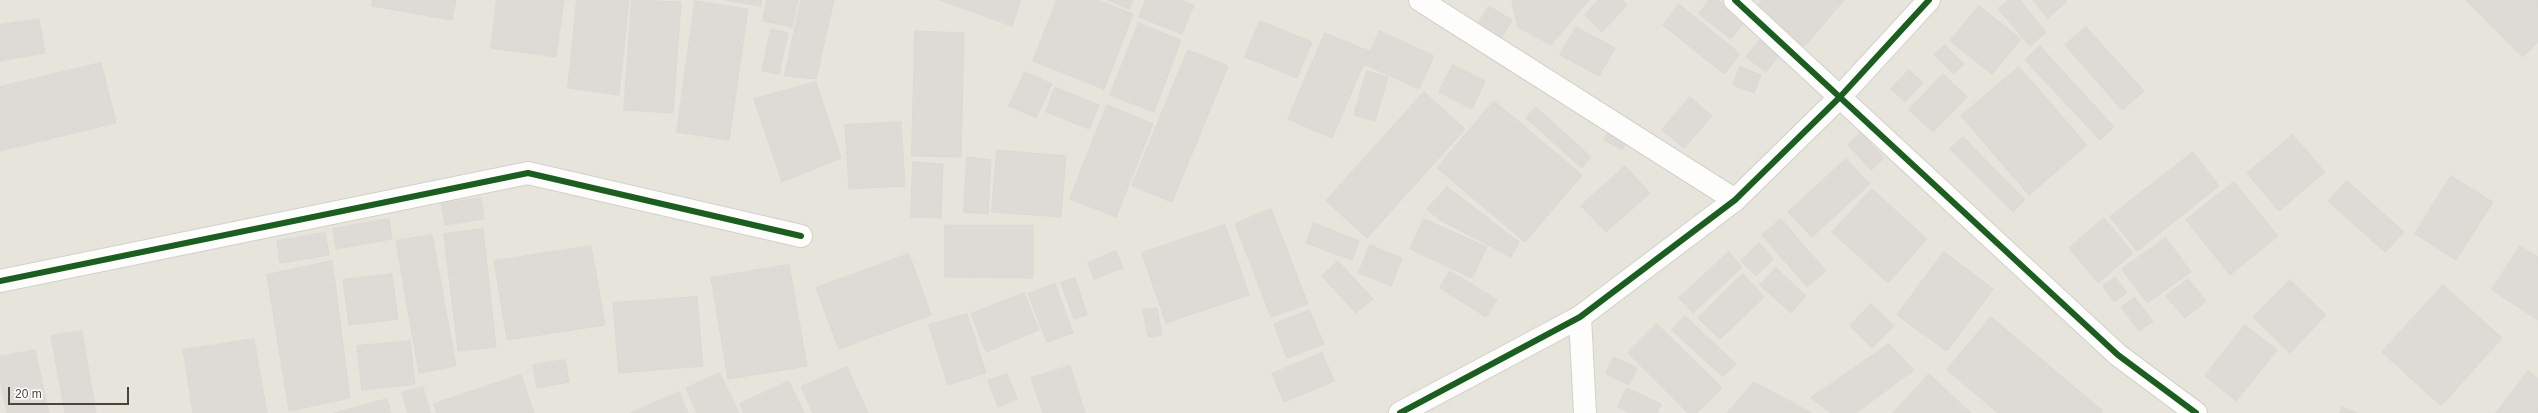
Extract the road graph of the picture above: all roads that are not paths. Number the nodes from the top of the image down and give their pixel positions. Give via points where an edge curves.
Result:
1 (1420, 0) edge
2 (1735, 0) edge
3 (1929, 0) edge
4 (1839, 98) junction
5 (1735, 200) junction
6 (801, 236) dead end
7 (0, 280) edge
8 (1580, 317) junction
9 (1400, 413) edge
10 (1585, 413) edge
11 (2196, 413) edge

1 - 5 street
2 - 4 street
3 - 4 street
4 - 5 street
4 - 11 street via 2118,355
5 - 8 street
6 - 7 street via 528,173
8 - 9 street
8 - 10 street

